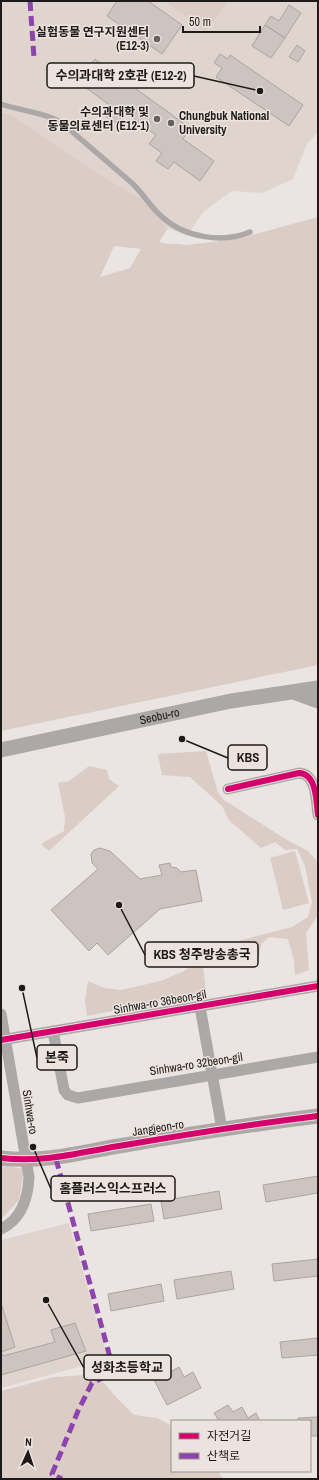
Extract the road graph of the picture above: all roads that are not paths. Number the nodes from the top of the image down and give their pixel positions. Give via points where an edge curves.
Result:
1 (1, 104) edge
2 (250, 232) dead end
3 (318, 688) edge
4 (295, 692) junction
5 (318, 701) edge
6 (1, 750) edge
7 (228, 789) dead end
8 (318, 815) edge
9 (318, 986) edge
10 (200, 1007) junction
11 (1, 1014) edge
12 (53, 1031) junction
13 (3, 1040) edge
14 (318, 1057) edge
15 (212, 1075) junction
16 (318, 1116) edge
17 (222, 1129) junction
18 (1, 1158) edge
19 (25, 1161) junction
20 (1, 1229) edge

1 - 2 lane via 48,116 61,122 134,186 158,213 189,234 235,236
3 - 4 main road, Seobu-ro
4 - 5 main road
4 - 6 main road, Seobu-ro via 231,701
7 - 8 street via 306,773 313,784
9 - 10 street, Sinhwa-ro 36beon-gil
10 - 12 street, Sinhwa-ro 36beon-gil
10 - 15 street
11 - 13 street, Sinhwa-ro
12 - 13 street, Sinhwa-ro 36beon-gil
12 - 15 street, Sinhwa-ro 32beon-gil via 64,1090 68,1095 78,1098
13 - 19 street, Sinhwa-ro
14 - 15 street, Sinhwa-ro 32beon-gil
15 - 17 street
16 - 17 main road, Jangjeon-ro
17 - 19 main road, Jangjeon-ro via 98,1149 56,1159
18 - 19 main road, Jangjeon-ro
19 - 20 street, Sinhwa-ro via 29,1177 27,1198 15,1218

